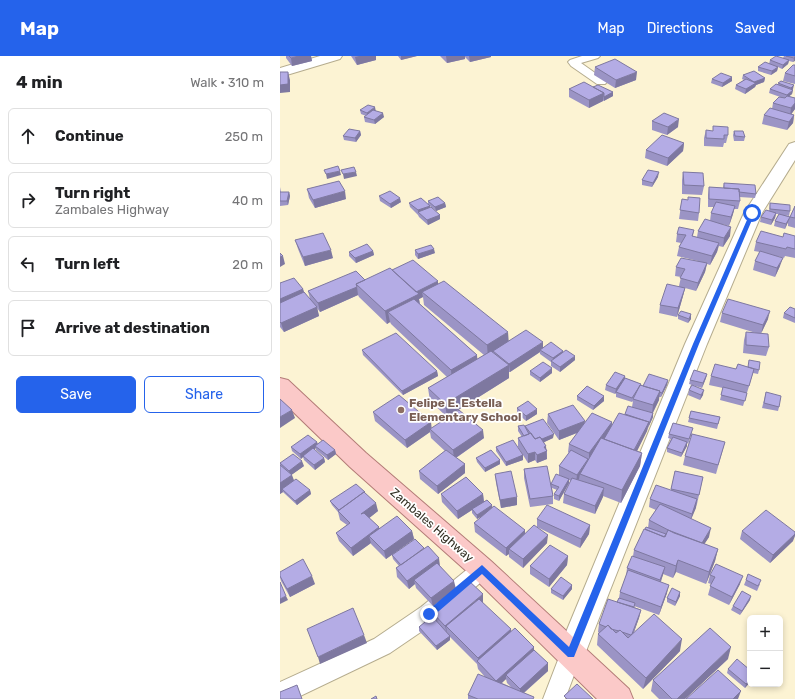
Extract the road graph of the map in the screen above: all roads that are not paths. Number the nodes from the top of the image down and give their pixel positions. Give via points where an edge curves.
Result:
1 (335, 56) edge
2 (594, 56) edge
3 (280, 73) edge
4 (601, 82) dead end
5 (795, 147) edge
6 (280, 386) edge
7 (482, 569) junction
8 (571, 654) junction
9 (280, 694) edge
10 (554, 699) edge
11 (618, 699) edge

1 - 3 street
2 - 4 street via 574,62
5 - 8 street via 752,213 696,344
6 - 7 main road, Zambales Highway via 358,460
7 - 8 main road, Zambales Highway
7 - 9 street via 429,614 382,646
8 - 10 street
8 - 11 main road, Zambales Highway

